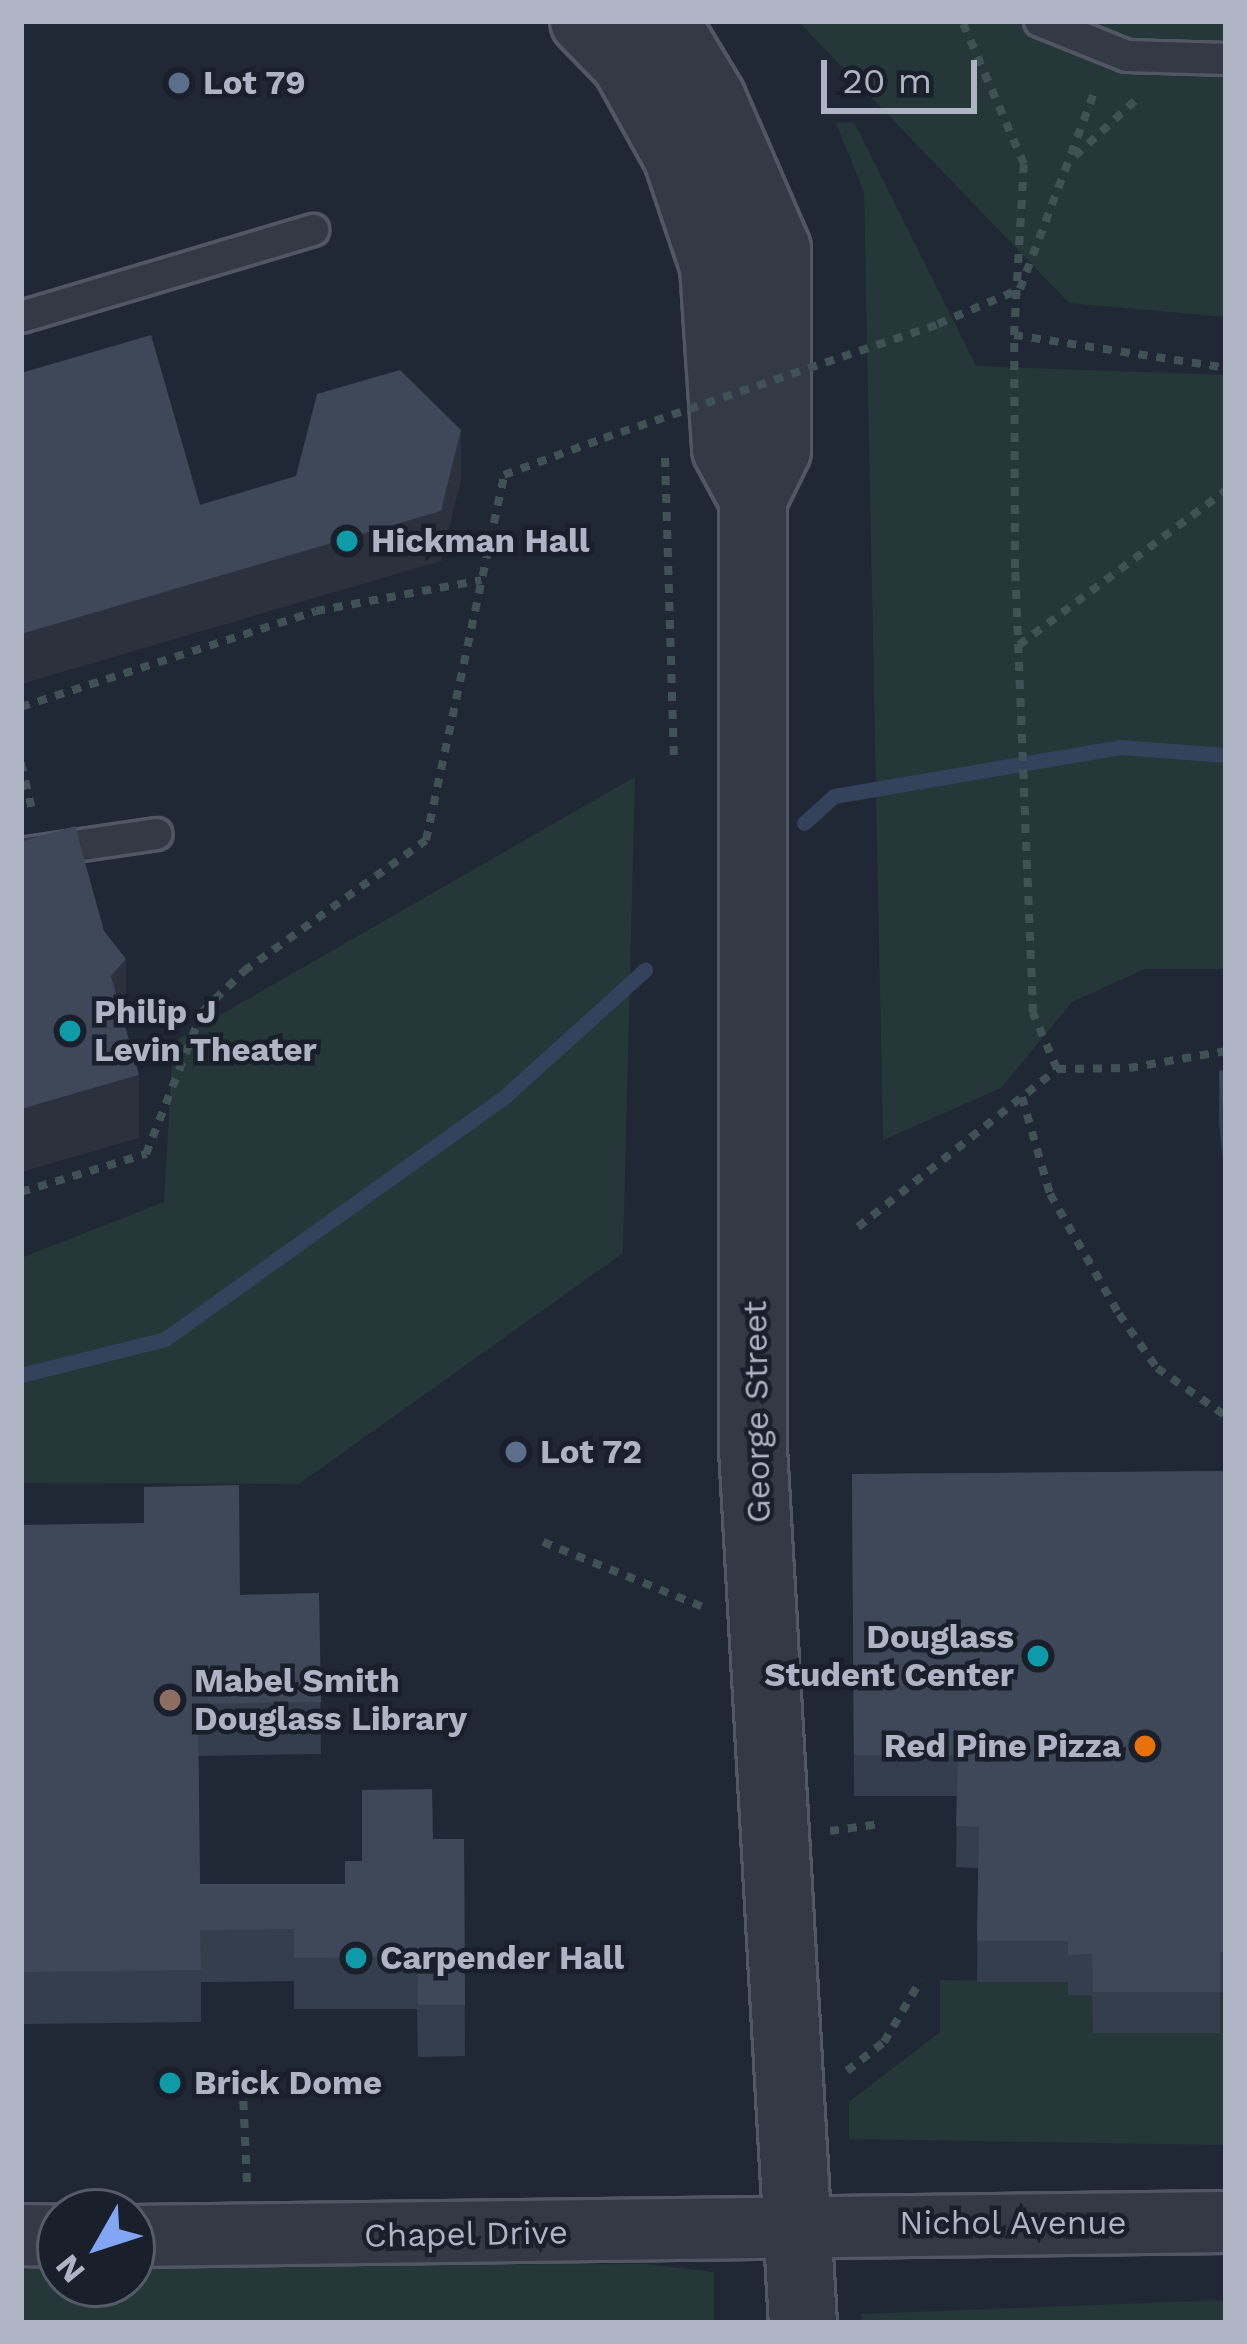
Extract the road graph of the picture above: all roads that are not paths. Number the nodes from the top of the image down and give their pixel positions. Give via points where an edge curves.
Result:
1 (584, 21) edge
2 (665, 21) edge
3 (1040, 21) edge
4 (1226, 59) edge
5 (313, 230) dead end
6 (21, 317) edge
7 (753, 500) junction
8 (157, 834) dead end
9 (21, 854) edge
10 (1226, 2222) edge
11 (799, 2224) junction
12 (156, 2236) edge
13 (803, 2323) edge

1 - 7 street, George Street via 625,63 677,156 713,266 726,448
2 - 7 street, George Street via 712,99 777,249 777,450
3 - 4 lane via 1108,49
5 - 6 lane
7 - 11 street, George Street via 753,1449
8 - 9 lane
10 - 11 street, Nichol Avenue
11 - 12 street, Chapel Drive
11 - 13 street, George Street

